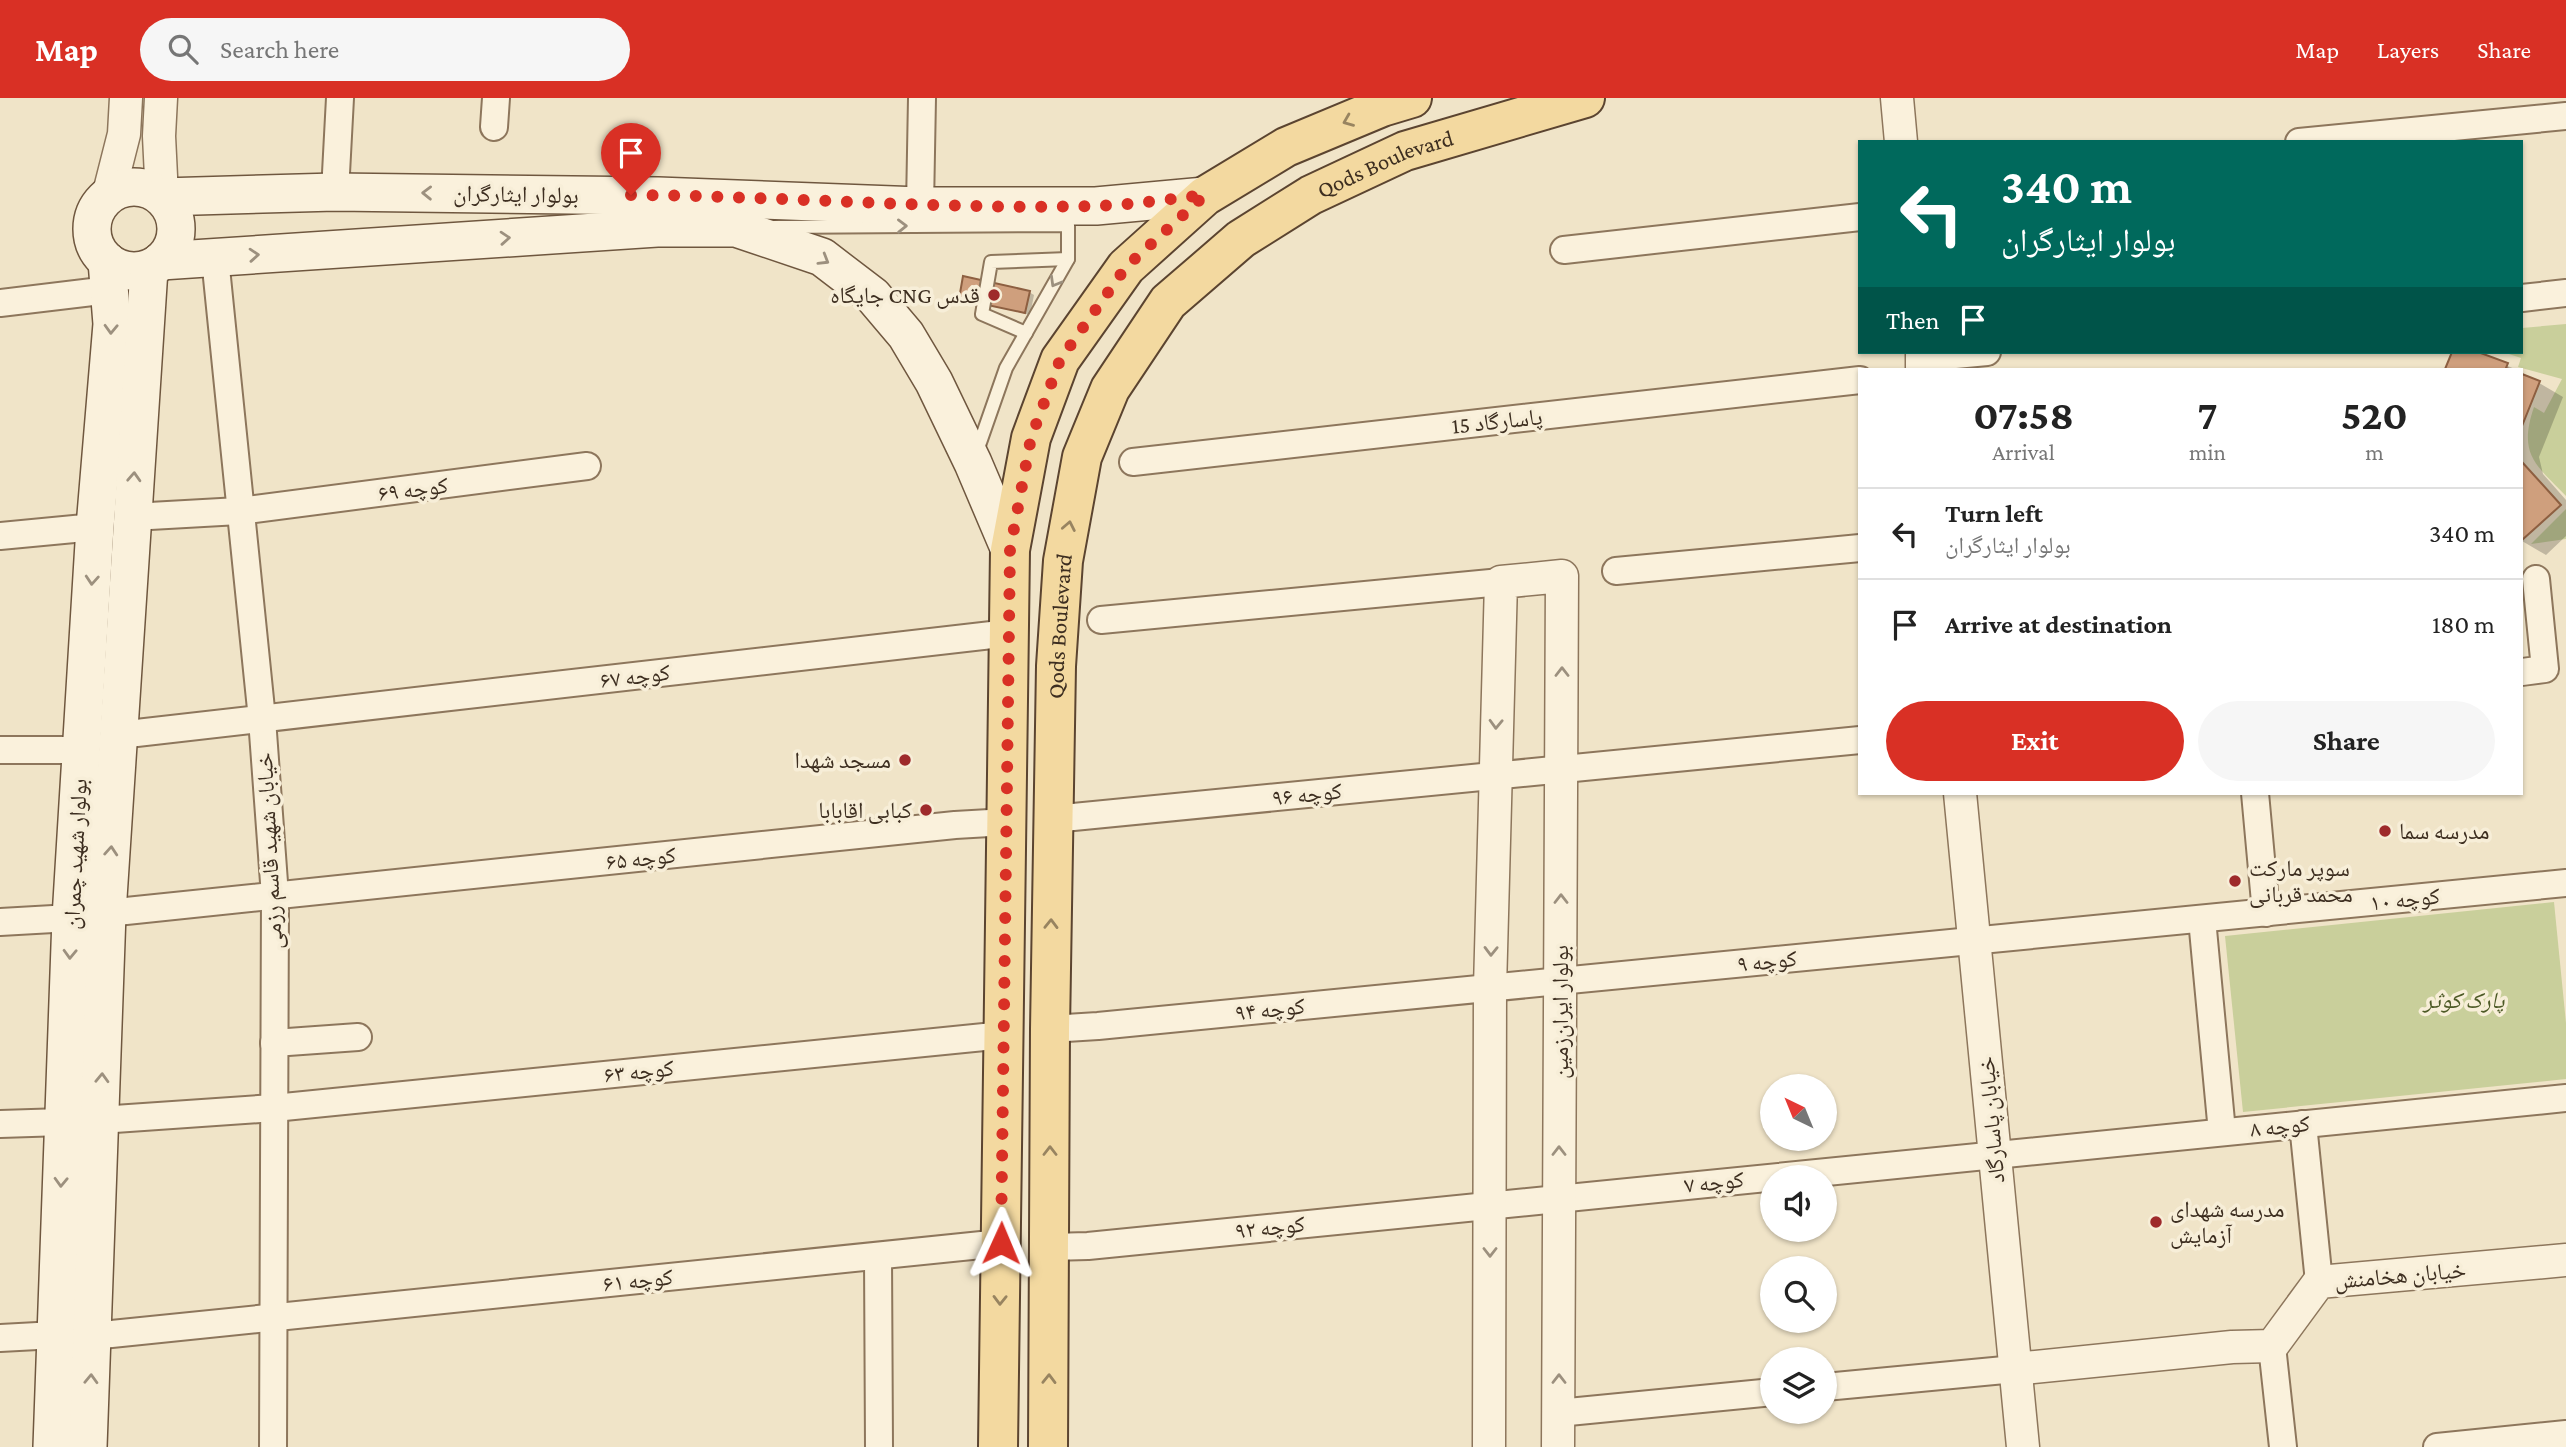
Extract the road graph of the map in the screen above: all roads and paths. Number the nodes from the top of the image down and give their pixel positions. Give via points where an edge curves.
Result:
1 (125, 98) edge
2 (161, 98) edge
3 (340, 98) edge
4 (496, 98) edge
5 (922, 98) edge
6 (1585, 98) edge
7 (1897, 98) edge
8 (1405, 99) edge
9 (2566, 116) edge
10 (494, 127) dead end
11 (124, 134) junction
12 (159, 136) junction
13 (1901, 140) edge
14 (2320, 140) edge
15 (335, 192) junction
16 (1205, 195) junction
17 (108, 197) junction
18 (162, 197) junction
19 (920, 206) junction
20 (1858, 217) edge
21 (736, 228) junction
22 (337, 249) junction
23 (1564, 250) dead end
24 (215, 258) junction
25 (1068, 259) junction
26 (155, 265) junction
27 (108, 276) junction
28 (2566, 293) edge
29 (2523, 298) edge
30 (0, 303) edge
31 (1026, 333) junction
32 (1971, 354) edge
33 (1922, 360) edge
34 (1858, 380) edge
35 (1133, 462) dead end
36 (973, 463) junction
37 (587, 466) dead end
38 (239, 512) junction
39 (132, 517) junction
40 (95, 527) junction
41 (0, 536) edge
42 (1858, 548) edge
43 (1010, 550) junction
44 (1616, 571) dead end
45 (2536, 579) dead end
46 (1501, 582) junction
47 (1101, 620) dead end
48 (1009, 633) junction
49 (2523, 672) edge
50 (262, 719) junction
51 (119, 735) junction
52 (1858, 740) edge
53 (0, 750) edge
54 (81, 750) junction
55 (1561, 769) junction
56 (1494, 776) junction
57 (1960, 795) edge
58 (2255, 795) edge
59 (1053, 819) junction
60 (1007, 822) junction
61 (2566, 883) edge
62 (275, 896) junction
63 (107, 913) junction
64 (2266, 913) junction
65 (71, 918) junction
66 (2203, 919) junction
67 (0, 922) edge
68 (1974, 941) junction
69 (1560, 981) junction
70 (1490, 988) junction
71 (1049, 1029) junction
72 (1004, 1035) junction
73 (358, 1037) dead end
74 (274, 1043) junction
75 (2566, 1098) edge
76 (274, 1108) junction
77 (100, 1120) junction
78 (63, 1122) junction
79 (0, 1124) edge
80 (2303, 1124) junction
81 (2222, 1132) junction
82 (1995, 1154) junction
83 (1559, 1197) junction
84 (1490, 1204) junction
85 (1001, 1243) junction
86 (1050, 1247) junction
87 (878, 1256) junction
88 (2566, 1260) edge
89 (2319, 1282) junction
90 (274, 1317) junction
91 (56, 1335) junction
92 (92, 1336) junction
93 (0, 1338) edge
94 (2272, 1346) junction
95 (2015, 1369) junction
96 (1837, 1386) edge
97 (1760, 1393) edge
98 (1559, 1413) junction
99 (2566, 1434) edge
100 (52, 1447) edge
101 (88, 1447) edge
102 (273, 1447) edge
103 (879, 1447) edge
104 (998, 1447) edge
105 (1048, 1447) edge
106 (1489, 1447) edge
107 (1558, 1447) edge
108 (2023, 1447) edge
109 (2283, 1447) edge
110 (2437, 1447) edge

1 - 11 street
2 - 12 street
3 - 15 street
4 - 10 street
5 - 19 street
59 -> 6 main road, Qods Boulevard via 1063,561 1082,457 1110,388 1168,302 1241,239 1311,195 1405,151
7 - 13 street
8 -> 16 main road, Qods Boulevard via 1286,147
9 - 14 street
11 - 12 street via 141,144
11 - 17 street
12 - 18 street
15 - 18 main road, بولوار ایثارگران
19 -> 15 main road, بولوار ایثارگران via 658,195
15 - 22 main road via 330,221
16 - 19 main road, بولوار ایثارگران via 1096,206
16 - 43 main road, Qods Boulevard via 1126,267 1060,360 1031,438
17 - 18 main road via 135,187
17 - 27 main road via 93,222 93,236
18 - 26 main road via 171,208 176,236 171,250
20 - 23 street
22 -> 21 main road, بولوار ایثارگران via 657,228
21 -> 25 lane via 1068,225
21 -> 36 main road, بولوار ایثارگران via 822,257 873,296 906,335
24 -> 22 main road, بولوار ایثارگران
24 - 26 main road, بولوار ایثارگران
24 - 38 street, خیابان شهید قاسم رزمی
25 -> 31 lane
25 - 31 lane via 991,262 982,314
26 - 27 main road via 134,271 120,268
39 -> 26 main road, بولوار شهید چمران
27 - 30 street
27 -> 40 main road, بولوار شهید چمران via 112,324
28 - 29 street
31 - 36 lane via 1006,369
32 - 33 street
34 - 35 street, پاسارگاد 15
36 - 43 main road, بولوار ایثارگران
37 - 38 street, کوچه ۶۹
38 - 39 street, کوچه ۶۹
38 - 50 street, خیابان شهید قاسم رزمی
39 - 51 main road, بولوار شهید چمران
40 - 41 street
40 -> 54 main road, بولوار شهید چمران
42 - 44 street
43 - 48 main road, Qods Boulevard
45 - 49 street via 2545,669
46 - 47 street
55 -> 46 street, بولوار ایران‌زمین via 1562,576
46 -> 56 street
48 - 50 street, کوچه ۶۷
48 - 60 main road, Qods Boulevard
50 - 51 street, کوچه ۶۷
50 - 62 street, خیابان شهید قاسم رزمی
63 -> 51 main road, بولوار شهید چمران
52 - 55 street, کوچه ۹۶
53 - 54 street
54 - 65 main road, بولوار شهید چمران
55 - 56 street, کوچه ۹۶
69 -> 55 street, بولوار ایران‌زمین
56 - 59 street, کوچه ۹۶
56 -> 70 street
57 - 68 street, خیابان پاسارگاد
58 - 64 street
71 -> 59 main road, Qods Boulevard
60 - 62 street, کوچه ۶۵
60 - 72 main road, Qods Boulevard
61 - 64 street, کوچه ۱۰
62 - 63 street, کوچه ۶۵
62 - 74 street, خیابان شهید قاسم رزمی
77 -> 63 main road, بولوار شهید چمران
64 - 66 street, کوچه ۱۰
65 - 67 street
65 -> 78 main road, بولوار شهید چمران
66 - 68 street, کوچه ۹
66 - 81 street
68 - 69 street, کوچه ۹
68 - 82 street, خیابان پاسارگاد
69 - 70 street, کوچه ۹
83 -> 69 street, بولوار ایران‌زمین
70 - 71 street, کوچه ۹۴
70 - 84 street
86 -> 71 main road, Qods Boulevard
72 - 76 street, کوچه ۶۳
72 - 85 main road, Qods Boulevard
73 - 74 street
74 - 76 street, خیابان شهید قاسم رزمی
75 - 80 street, کوچه ۸
76 - 77 street, کوچه ۶۳
76 - 90 street, خیابان شهید قاسم رزمی
77 - 92 main road, بولوار شهید چمران
78 - 79 street
78 -> 91 main road, بولوار شهید چمران
80 - 81 street, کوچه ۸
80 - 89 street
81 - 82 street, کوچه ۸
82 - 83 street, کوچه ۷
82 - 95 street, خیابان پاسارگاد
83 - 84 street, کوچه ۷
98 -> 83 street, بولوار ایران‌زمین
84 - 86 street, کوچه ۹۲
84 -> 106 street
85 - 87 street, کوچه ۶۱
85 -> 104 main road, Qods Boulevard
105 -> 86 main road, Qods Boulevard
87 - 90 street, کوچه ۶۱
87 - 103 street
88 - 89 street, خیابان هخامنش
89 - 94 street, خیابان هخامنش
90 - 92 street, کوچه ۶۱
90 - 102 street, خیابان شهید قاسم رزمی
91 - 93 street
91 - 100 main road, بولوار شهید چمران
101 -> 92 main road, بولوار شهید چمران
94 - 95 street
94 - 109 street
95 - 96 street
95 - 108 street, خیابان پاسارگاد
97 - 98 street
98 - 107 street, بولوار ایران‌زمین
99 - 110 street

